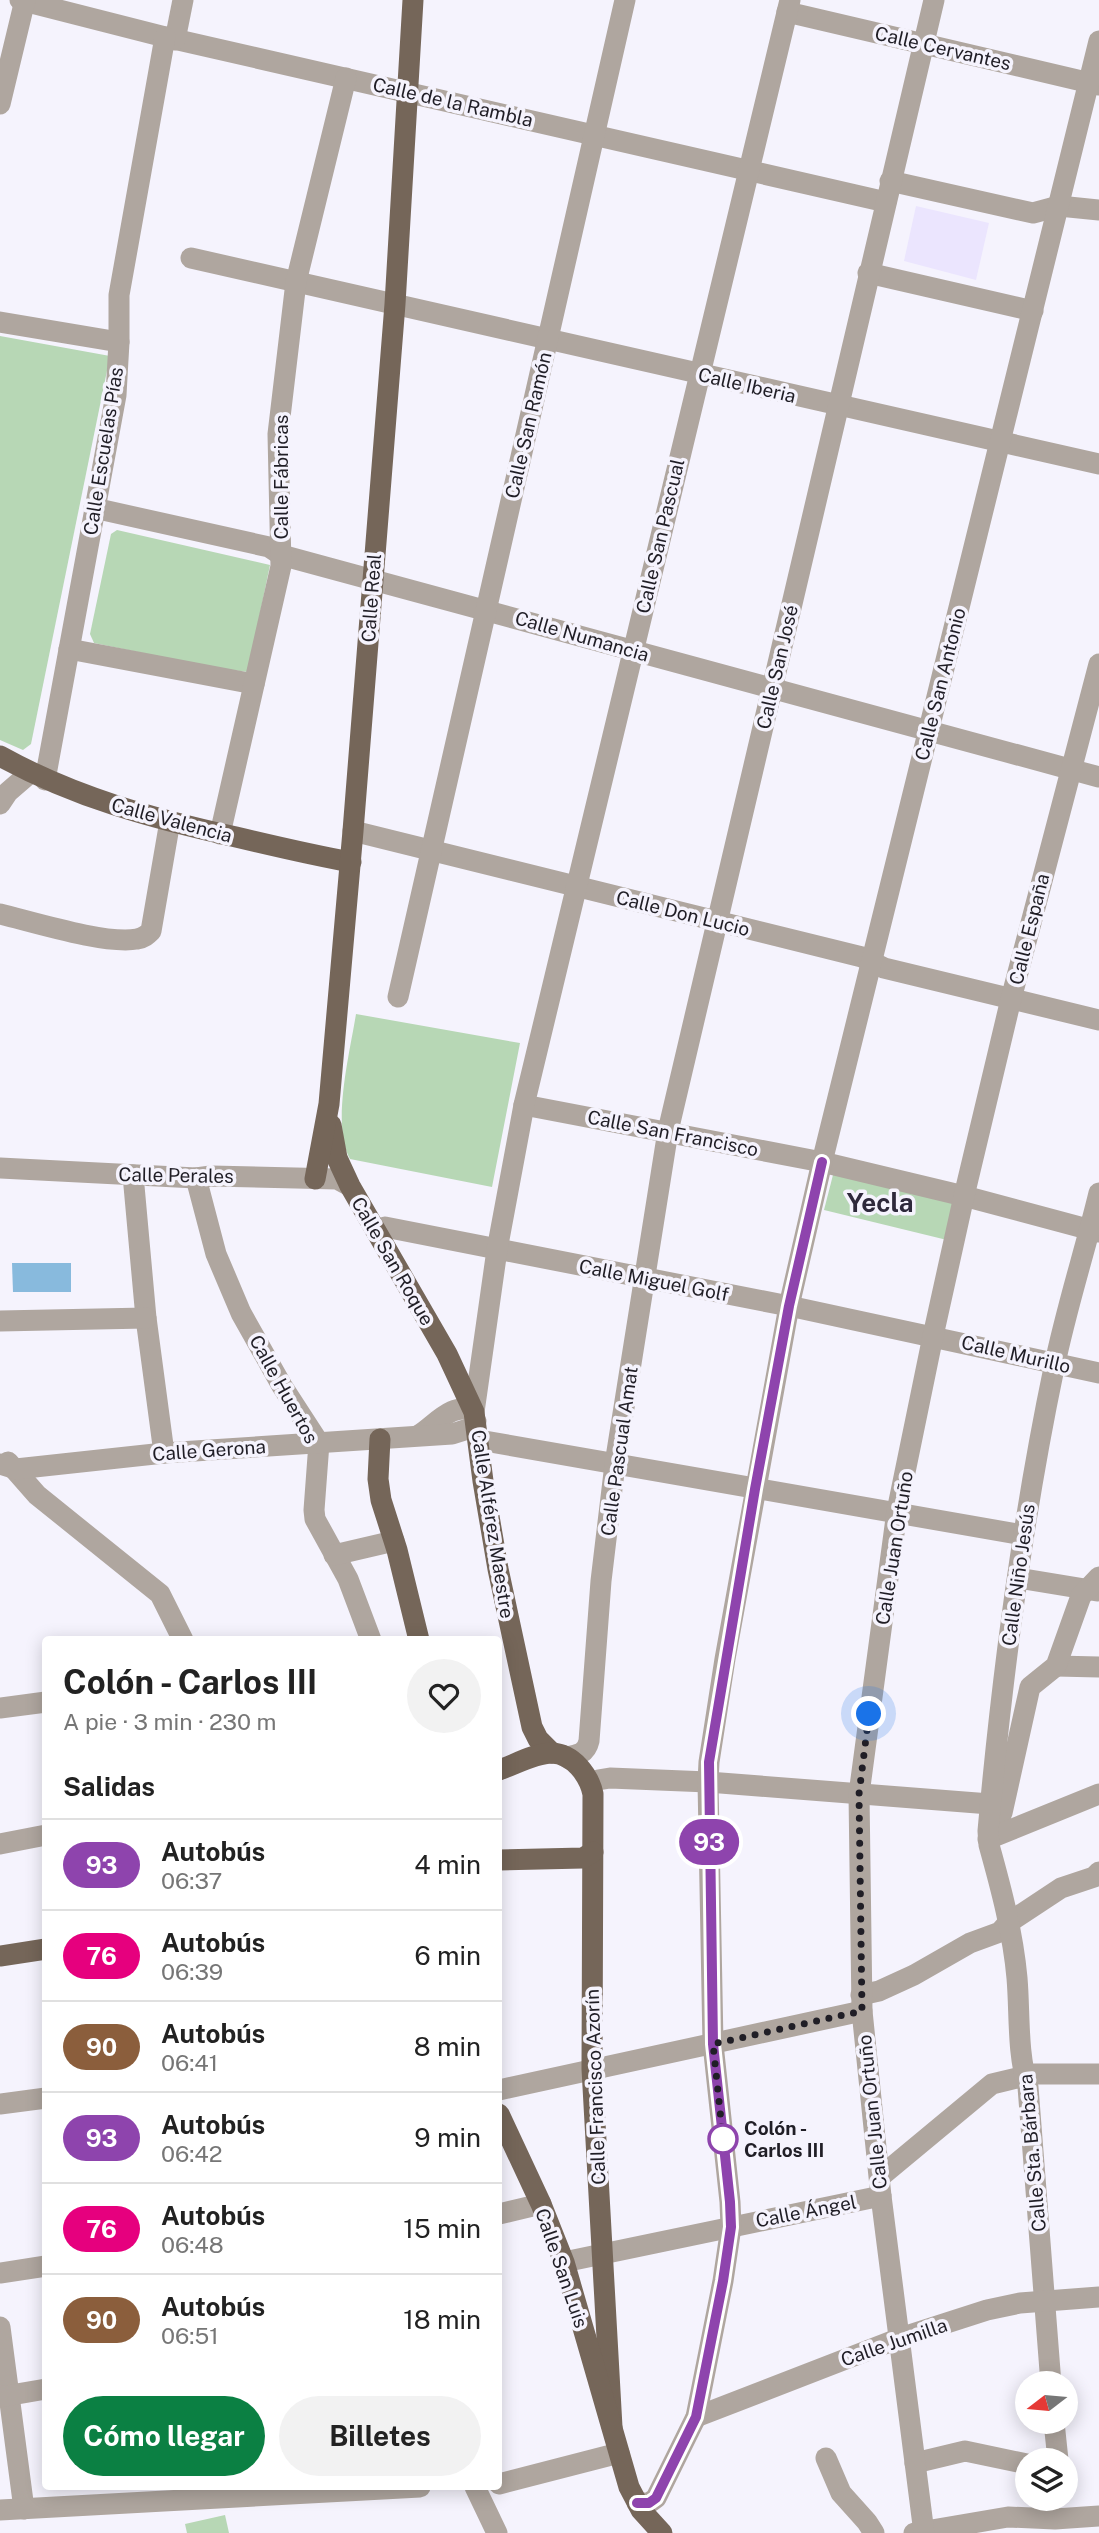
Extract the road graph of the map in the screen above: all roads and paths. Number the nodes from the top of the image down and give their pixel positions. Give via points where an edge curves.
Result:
1 (23, 0) edge
2 (183, 0) edge
3 (413, 0) edge
4 (625, 0) edge
5 (934, 0) edge
6 (788, 6) edge
7 (170, 38) junction
8 (1099, 41) edge
9 (923, 43) junction
10 (346, 78) junction
11 (1094, 83) edge
12 (409, 92) junction
13 (0, 104) edge
14 (594, 135) junction
15 (748, 171) junction
16 (891, 181) junction
17 (886, 202) junction
18 (1059, 206) junction
19 (1099, 210) edge
20 (191, 258) dead end
21 (869, 273) junction
22 (296, 282) junction
23 (394, 304) junction
24 (1033, 311) junction
25 (0, 322) edge
26 (547, 340) junction
27 (120, 342) junction
28 (698, 374) junction
29 (838, 405) junction
30 (1001, 442) junction
31 (1099, 464) edge
32 (94, 508) junction
33 (281, 555) junction
34 (372, 580) junction
35 (487, 610) junction
36 (69, 649) junction
37 (633, 650) junction
38 (1099, 664) edge
39 (254, 684) junction
40 (772, 689) junction
41 (928, 732) junction
42 (3, 761) edge
43 (1070, 769) junction
44 (38, 777) junction
45 (1099, 777) edge
46 (0, 804) edge
47 (170, 821) junction
48 (354, 831) junction
49 (220, 834) junction
50 (432, 850) junction
51 (351, 862) junction
52 (576, 887) junction
53 (0, 914) edge
54 (716, 921) junction
55 (871, 961) junction
56 (398, 998) dead end
57 (1012, 999) junction
58 (1099, 1020) edge
59 (329, 1104) junction
60 (524, 1105) junction
61 (668, 1131) junction
62 (822, 1162) junction
63 (0, 1168) edge
64 (133, 1175) junction
65 (196, 1178) junction
66 (315, 1179) junction
67 (349, 1186) junction
68 (1099, 1193) edge
69 (964, 1196) junction
70 (1095, 1231) edge
71 (377, 1232) junction
72 (497, 1250) junction
73 (644, 1279) junction
74 (789, 1306) junction
75 (146, 1318) junction
76 (0, 1321) edge
77 (933, 1336) junction
78 (1055, 1364) junction
79 (1099, 1373) edge
80 (476, 1424) junction
81 (380, 1439) junction
82 (319, 1443) junction
83 (164, 1452) junction
84 (5, 1463) edge
85 (615, 1464) junction
86 (755, 1489) junction
87 (897, 1511) junction
88 (1023, 1535) junction
89 (394, 1541) junction
90 (334, 1555) junction
91 (1018, 1578) junction
92 (1095, 1586) edge
93 (181, 1636) edge
94 (369, 1636) edge
95 (418, 1636) edge
96 (1056, 1666) junction
97 (1099, 1667) edge
98 (42, 1703) edge
99 (0, 1708) edge
100 (589, 1741) junction
101 (559, 1755) junction
102 (502, 1769) edge
103 (601, 1781) junction
104 (708, 1782) junction
105 (859, 1794) junction
106 (1099, 1794) edge
107 (989, 1822) junction
108 (42, 1836) edge
109 (0, 1844) edge
110 (593, 1852) junction
111 (502, 1860) edge
112 (1097, 1876) edge
113 (1009, 1923) junction
114 (42, 1950) edge
115 (0, 1956) edge
116 (861, 2003) junction
117 (713, 2044) junction
118 (592, 2069) junction
119 (1099, 2074) edge
120 (1025, 2077) junction
121 (502, 2089) edge
122 (42, 2099) edge
123 (0, 2104) edge
124 (502, 2120) edge
125 (881, 2187) junction
126 (541, 2204) junction
127 (502, 2213) edge
128 (731, 2227) junction
129 (602, 2255) junction
130 (564, 2262) junction
131 (42, 2267) edge
132 (0, 2273) edge
133 (1099, 2297) edge
134 (1045, 2301) junction
135 (0, 2327) edge
136 (900, 2338) junction
137 (1050, 2371) edge
138 (42, 2390) edge
139 (5, 2396) edge
140 (696, 2417) junction
141 (612, 2427) junction
142 (619, 2453) junction
143 (826, 2458) dead end
144 (1015, 2462) edge
145 (915, 2463) junction
146 (502, 2483) edge
147 (664, 2485) junction
148 (296, 2490) edge
149 (478, 2490) edge
150 (133, 2494) edge
151 (637, 2503) junction
152 (24, 2509) junction
153 (0, 2510) edge
154 (1050, 2511) edge
155 (1068, 2511) edge
156 (1099, 2516) edge
157 (1012, 2525) edge
158 (921, 2532) edge
159 (497, 2533) edge
160 (665, 2533) edge
161 (874, 2533) edge

1 - 7 street, Calle de la Rambla
1 - 13 street
2 - 7 street, Calle Escuelas Pías
3 - 12 main road, Calle Real
4 - 14 street, Calle San Ramón
5 - 9 street, Calle San José
6 - 9 street, Calle Cervantes
6 - 15 street, Calle San Pascual
7 - 10 street, Calle de la Rambla
7 - 27 street, Calle Escuelas Pías via 123,271
8 - 11 street, Calle San Antonio
9 - 11 street, Calle Cervantes
9 - 16 street, Calle San José
10 - 12 street, Calle de la Rambla
10 - 22 street, Calle Fábricas
11 - 18 street, Calle San Antonio
12 - 14 street, Calle de la Rambla
12 - 23 main road, Calle Real
14 - 15 street, Calle de la Rambla
14 - 26 street, Calle San Ramón
15 - 17 street, Calle de la Rambla
15 - 28 street, Calle San Pascual
16 - 17 street, Calle San José
16 - 18 street via 1033,212
17 - 21 street, Calle San José
18 - 19 street
18 - 24 street, Calle San Antonio
20 - 22 street, Calle Iberia
21 - 24 street
21 - 29 street, Calle San José
22 - 23 street, Calle Iberia
22 - 33 street, Calle Fábricas via 278,433
23 - 26 street, Calle Iberia
23 - 34 main road, Calle Real
24 - 30 street, Calle San Antonio
25 - 27 street
26 - 28 street, Calle Iberia
26 - 35 street, Calle San Ramón
27 - 32 street, Calle Escuelas Pías via 116,395
28 - 29 street, Calle Iberia
28 - 37 street, Calle San Pascual
29 - 30 street, Calle Iberia
29 - 40 street, Calle San José
30 - 31 street, Calle Iberia
30 - 41 street, Calle San Antonio
32 - 33 street, Calle Numancia via 269,547
32 - 36 street, Calle Escuelas Pías
33 - 34 street, Calle Numancia
33 - 39 street, Calle Fábricas
34 - 35 street, Calle Numancia
34 - 48 main road, Calle Real
35 - 37 street, Calle Numancia
35 - 50 street, Calle San Ramón
36 - 39 street
36 - 44 street, Calle Escuelas Pías
37 - 40 street, Calle Numancia
37 - 52 street, Calle San Pascual
38 - 43 street, Calle España
39 - 49 street, Calle Fábricas
40 - 41 street, Calle Numancia
40 - 54 street, Calle San José
41 - 43 street, Calle Numancia
41 - 55 street, Calle San Antonio
42 - 44 main road, Calle Valencia
43 - 45 street, Calle Numancia
43 - 57 street, Calle España
44 - 46 street via 8,792
44 - 47 main road, Calle Valencia
47 - 49 main road, Calle Valencia
47 - 53 street via 151,931 143,938 98,936
48 - 50 street, Calle Don Lucio
48 - 51 main road, Calle Real
49 - 51 main road, Calle Valencia
50 - 52 street, Calle Don Lucio
50 - 56 street, Calle San Ramón
51 - 59 main road, Calle Real
52 - 54 street, Calle Don Lucio
52 - 60 street, Calle San Pascual
54 - 55 street, Calle Don Lucio
54 - 61 street, Calle San José
55 - 57 street, Calle Don Lucio
55 - 62 street, Calle San Antonio
57 - 58 street, Calle Don Lucio
57 - 69 street, Calle España
59 - 66 main road
59 - 67 main road, Calle San Roque via 335,1151
60 - 61 street, Calle San Francisco
60 - 72 street, Calle San Pascual
61 - 62 street, Calle San Francisco
61 - 73 street, Calle Pascual Amat
62 - 69 street, Calle San Francisco
62 - 74 street, Calle San Antonio
63 - 64 street, Calle Perales
64 - 65 street, Calle Perales
64 - 75 street
65 - 66 street, Calle Perales
65 - 82 street, Calle Huertos via 216,1254 241,1313
66 - 67 street, Calle Perales via 337,1179
67 - 71 main road, Calle San Roque
68 - 70 street, Calle Niño Jesús
69 - 70 street, Calle San Francisco
69 - 77 street, Calle Juan Ortuño
70 - 78 street, Calle Niño Jesús
71 - 72 street, Calle Miguel Golf via 385,1227
71 - 80 main road, Calle San Roque via 452,1362
72 - 73 street, Calle Miguel Golf
72 - 80 street, Calle San Pascual
73 - 74 street, Calle Miguel Golf
73 - 85 street, Calle Pascual Amat
74 - 77 street, Calle Miguel Golf
74 - 86 street, Calle San Antonio
75 - 76 street
75 - 83 street
77 - 78 street, Calle Murillo
77 - 87 street, Calle Juan Ortuño
78 - 79 street, Calle Murillo
78 - 88 street, Calle Niño Jesús
80 - 81 street, Calle Gerona via 452,1434
80 - 85 street
80 - 101 main road, Calle Alférez Maestre via 482,1481 532,1727 538,1739
81 - 82 street, Calle Gerona
81 - 89 main road via 379,1490
82 - 83 street, Calle Gerona
82 - 90 street, Calle Huertos via 314,1510
83 - 84 street, Calle Gerona
84 - 93 street via 37,1495 160,1594
85 - 86 street
85 - 100 street, Calle Pascual Amat
86 - 87 street
86 - 104 street, Calle San Antonio
87 - 88 street
87 - 105 street, Calle Juan Ortuño
88 - 91 street, Calle Niño Jesús
89 - 90 street
89 - 95 main road
90 - 94 street, Calle Huertos
91 - 92 street
91 - 107 street, Calle Niño Jesús via 1002,1678
92 - 96 street via 1081,1596
96 - 97 street
96 - 107 street via 1030,1687 1002,1813
98 - 99 street
100 - 101 street via 583,1753
100 - 103 street
101 - 102 main road
101 - 103 main road
103 - 104 street
103 - 110 main road, Calle Francisco Azorín
104 - 105 street
104 - 117 street, Calle San Antonio
105 - 107 street
105 - 116 street, Calle Juan Ortuño
106 - 107 street
107 - 113 street, Calle Niño Jesús
108 - 109 street
110 - 111 main road via 583,1858
110 - 118 main road, Calle Francisco Azorín
112 - 113 street via 1061,1888
113 - 116 street
113 - 120 street, Calle Sta. Bárbara
114 - 115 main road
116 - 117 street
116 - 125 street, Calle Juan Ortuño
117 - 118 street
117 - 128 street, Calle San Antonio
118 - 121 street
118 - 129 main road, Calle Francisco Azorín
119 - 120 street
120 - 125 street via 984,2089
120 - 134 street, Calle Sta. Bárbara
122 - 123 street
124 - 126 main road, Calle San Luis
125 - 128 street, Calle Ángel
125 - 136 street, Calle Juan Ortuño
126 - 127 street
126 - 130 main road, Calle San Luis
128 - 129 street, Calle Ángel
128 - 140 street, Calle San Antonio
129 - 130 street, Calle Ángel
129 - 141 main road, Calle Francisco Azorín
130 - 141 main road, Calle San Luis
131 - 132 street
133 - 134 street, Calle Jumilla
134 - 136 street, Calle Jumilla via 1003,2306
134 - 137 street, Calle Sta. Bárbara
135 - 139 street
136 - 140 street, Calle Jumilla
136 - 145 street, Calle Juan Ortuño
138 - 139 street
139 - 152 street
140 - 147 street, Calle San Antonio
141 - 142 main road
142 - 146 street
142 - 151 main road
143 - 161 street via 841,2493
144 - 145 street via 965,2451
145 - 158 street, Calle Juan Ortuño
147 - 151 street via 649,2503
147 - 160 street
148 - 150 street
149 - 159 street
150 - 152 street
151 - 160 main road
152 - 153 street
154 - 157 street
155 - 156 street
157 - 158 street

